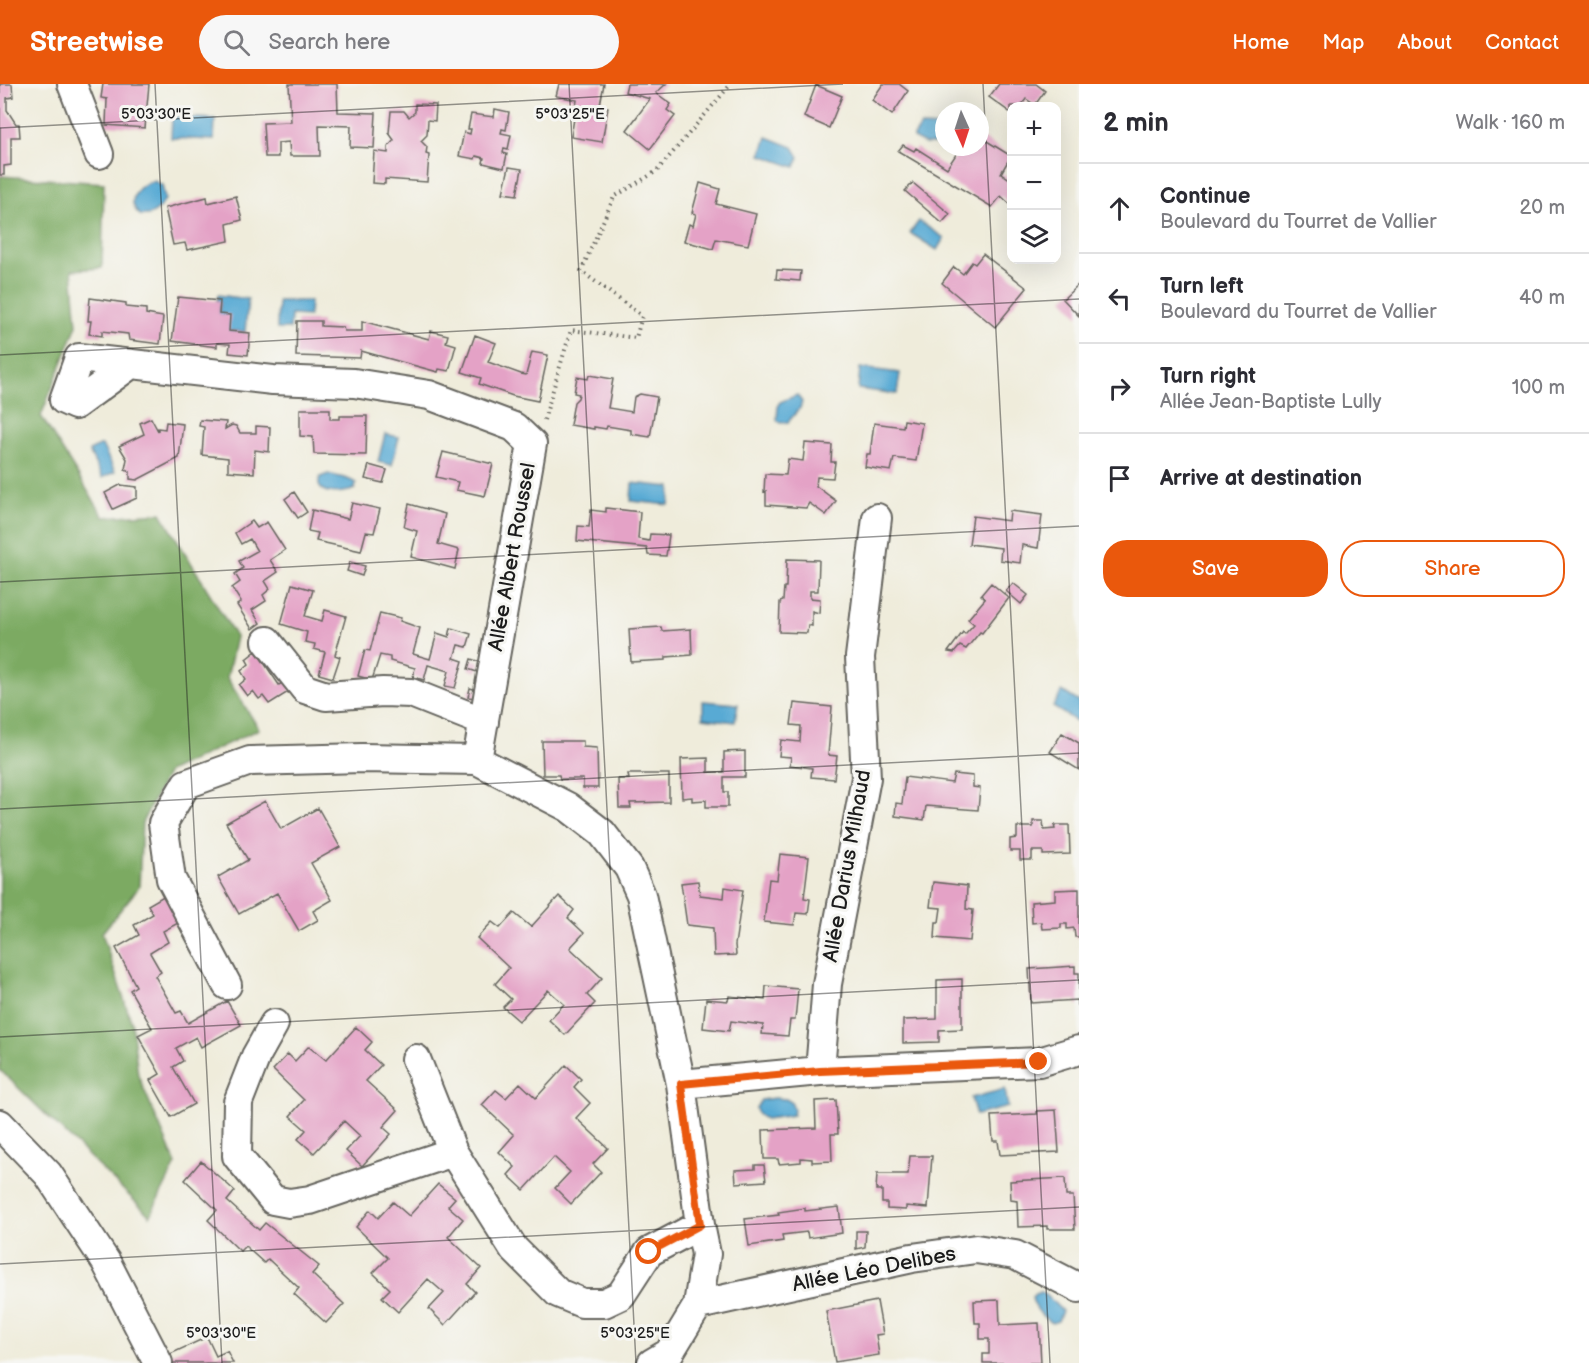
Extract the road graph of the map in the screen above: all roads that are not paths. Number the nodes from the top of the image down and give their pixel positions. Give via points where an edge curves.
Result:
1 (72, 84) edge
2 (99, 154) dead end
3 (131, 364) dead end
4 (876, 518) dead end
5 (267, 642) dead end
6 (484, 722) junction
7 (477, 760) junction
8 (227, 985) dead end
9 (274, 1024) dead end
10 (1079, 1050) edge
11 (416, 1059) dead end
12 (820, 1071) junction
13 (681, 1084) junction
14 (0, 1124) edge
15 (453, 1152) junction
16 (700, 1225) junction
17 (1079, 1288) edge
18 (698, 1305) junction
19 (158, 1363) edge
20 (652, 1363) edge

1 - 2 street
3 - 6 street, Allée Albert Roussel via 273,380 354,383 429,395 514,427 531,444
4 - 12 street, Allée Darius Milhaud via 860,657 866,778 827,984
5 - 6 street via 305,689 326,696 411,693
6 - 7 street, Allée Albert Roussel
7 - 8 street via 250,761 186,784 163,823 171,879
7 - 13 street via 568,807 602,833 628,868 641,895
9 - 15 street via 246,1077 238,1102 237,1156 273,1200 310,1200
10 - 12 street via 1039,1062
11 - 15 street
12 - 13 street
13 - 16 street
14 - 19 street via 48,1174 106,1262
15 - 16 street via 514,1249 558,1293 582,1303 604,1303 621,1295 649,1252
16 - 18 street via 706,1254
17 - 18 street, Allée Léo Delibes via 1015,1256 976,1249 912,1258
18 - 20 street via 669,1353

